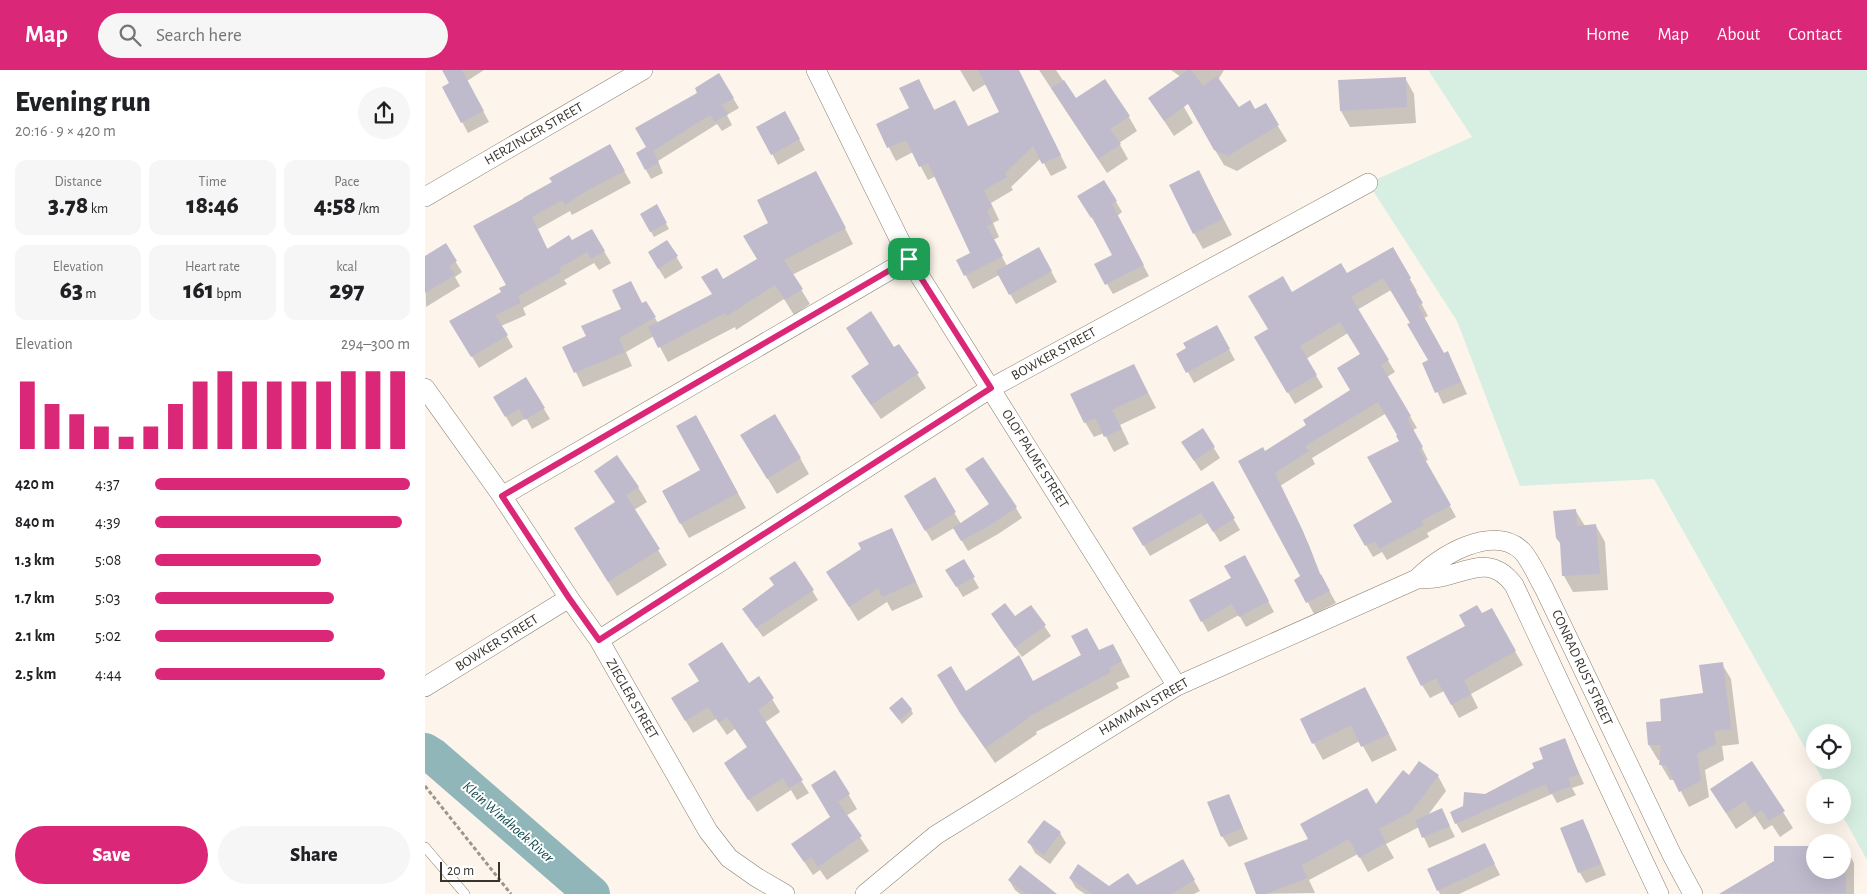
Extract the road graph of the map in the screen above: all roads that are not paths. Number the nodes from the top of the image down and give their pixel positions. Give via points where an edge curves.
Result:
1 (643, 70) edge
2 (816, 70) edge
3 (1368, 183) dead end
4 (425, 198) edge
5 (909, 259) junction
6 (425, 388) edge
7 (991, 388) junction
8 (502, 496) junction
9 (1480, 566) joint
10 (1417, 580) junction
11 (569, 598) junction
12 (599, 640) junction
13 (1177, 686) junction
14 (425, 687) edge
15 (425, 847) edge
16 (465, 894) edge
17 (785, 894) edge
18 (865, 894) edge
19 (1659, 894) edge
20 (1693, 894) edge

1 - 4 street, HERZINGER STREET
2 - 5 street, OLOF PALME STREET
3 - 7 street, BOWKER STREET
5 - 7 street, OLOF PALME STREET
5 - 8 street
6 - 8 street, ZIEGLER STREET
7 - 12 street, BOWKER STREET
7 - 13 street, OLOF PALME STREET
8 - 11 street, ZIEGLER STREET
9 - 10 street, HAMMAN STREET
9 - 19 street, CONRAD RUST STREET via 1506,574 1514,585
10 - 13 street, HAMMAN STREET
10 - 20 street, CONRAD RUST STREET via 1428,567 1477,542 1492,539 1508,542 1522,551 1544,588
11 - 12 street, ZIEGLER STREET
11 - 14 street, BOWKER STREET
12 - 17 street, ZIEGLER STREET via 708,831 729,858
13 - 18 street, HAMMAN STREET via 936,835
15 - 16 lane

